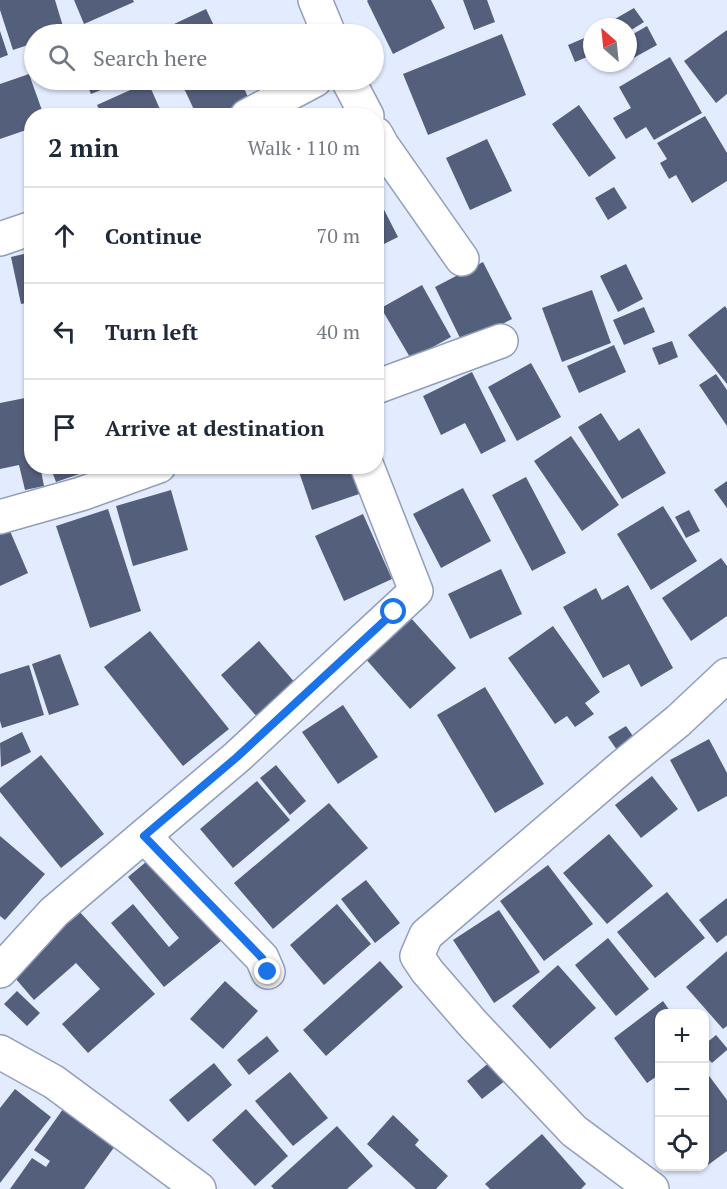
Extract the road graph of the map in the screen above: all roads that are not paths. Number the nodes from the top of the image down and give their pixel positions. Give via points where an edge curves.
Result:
1 (315, 0) edge
2 (324, 24) edge
3 (296, 90) edge
4 (353, 90) edge
5 (262, 108) edge
6 (363, 108) edge
7 (384, 148) edge
8 (24, 231) edge
9 (0, 239) edge
10 (462, 259) dead end
11 (501, 341) dead end
12 (384, 384) edge
13 (137, 474) edge
14 (370, 474) edge
15 (0, 517) edge
16 (723, 690) edge
17 (144, 836) junction
18 (0, 971) edge
19 (268, 972) dead end
20 (0, 1052) edge
21 (199, 1189) edge
22 (652, 1189) edge

1 - 2 street
3 - 5 street
4 - 6 street
7 - 10 street
8 - 9 street
11 - 12 street
13 - 15 street
14 - 17 street via 416,591 237,757
16 - 22 street via 623,766 426,935 417,956 473,1024 574,1131
17 - 18 street via 54,912
17 - 19 street via 262,958
20 - 21 street via 54,1082

